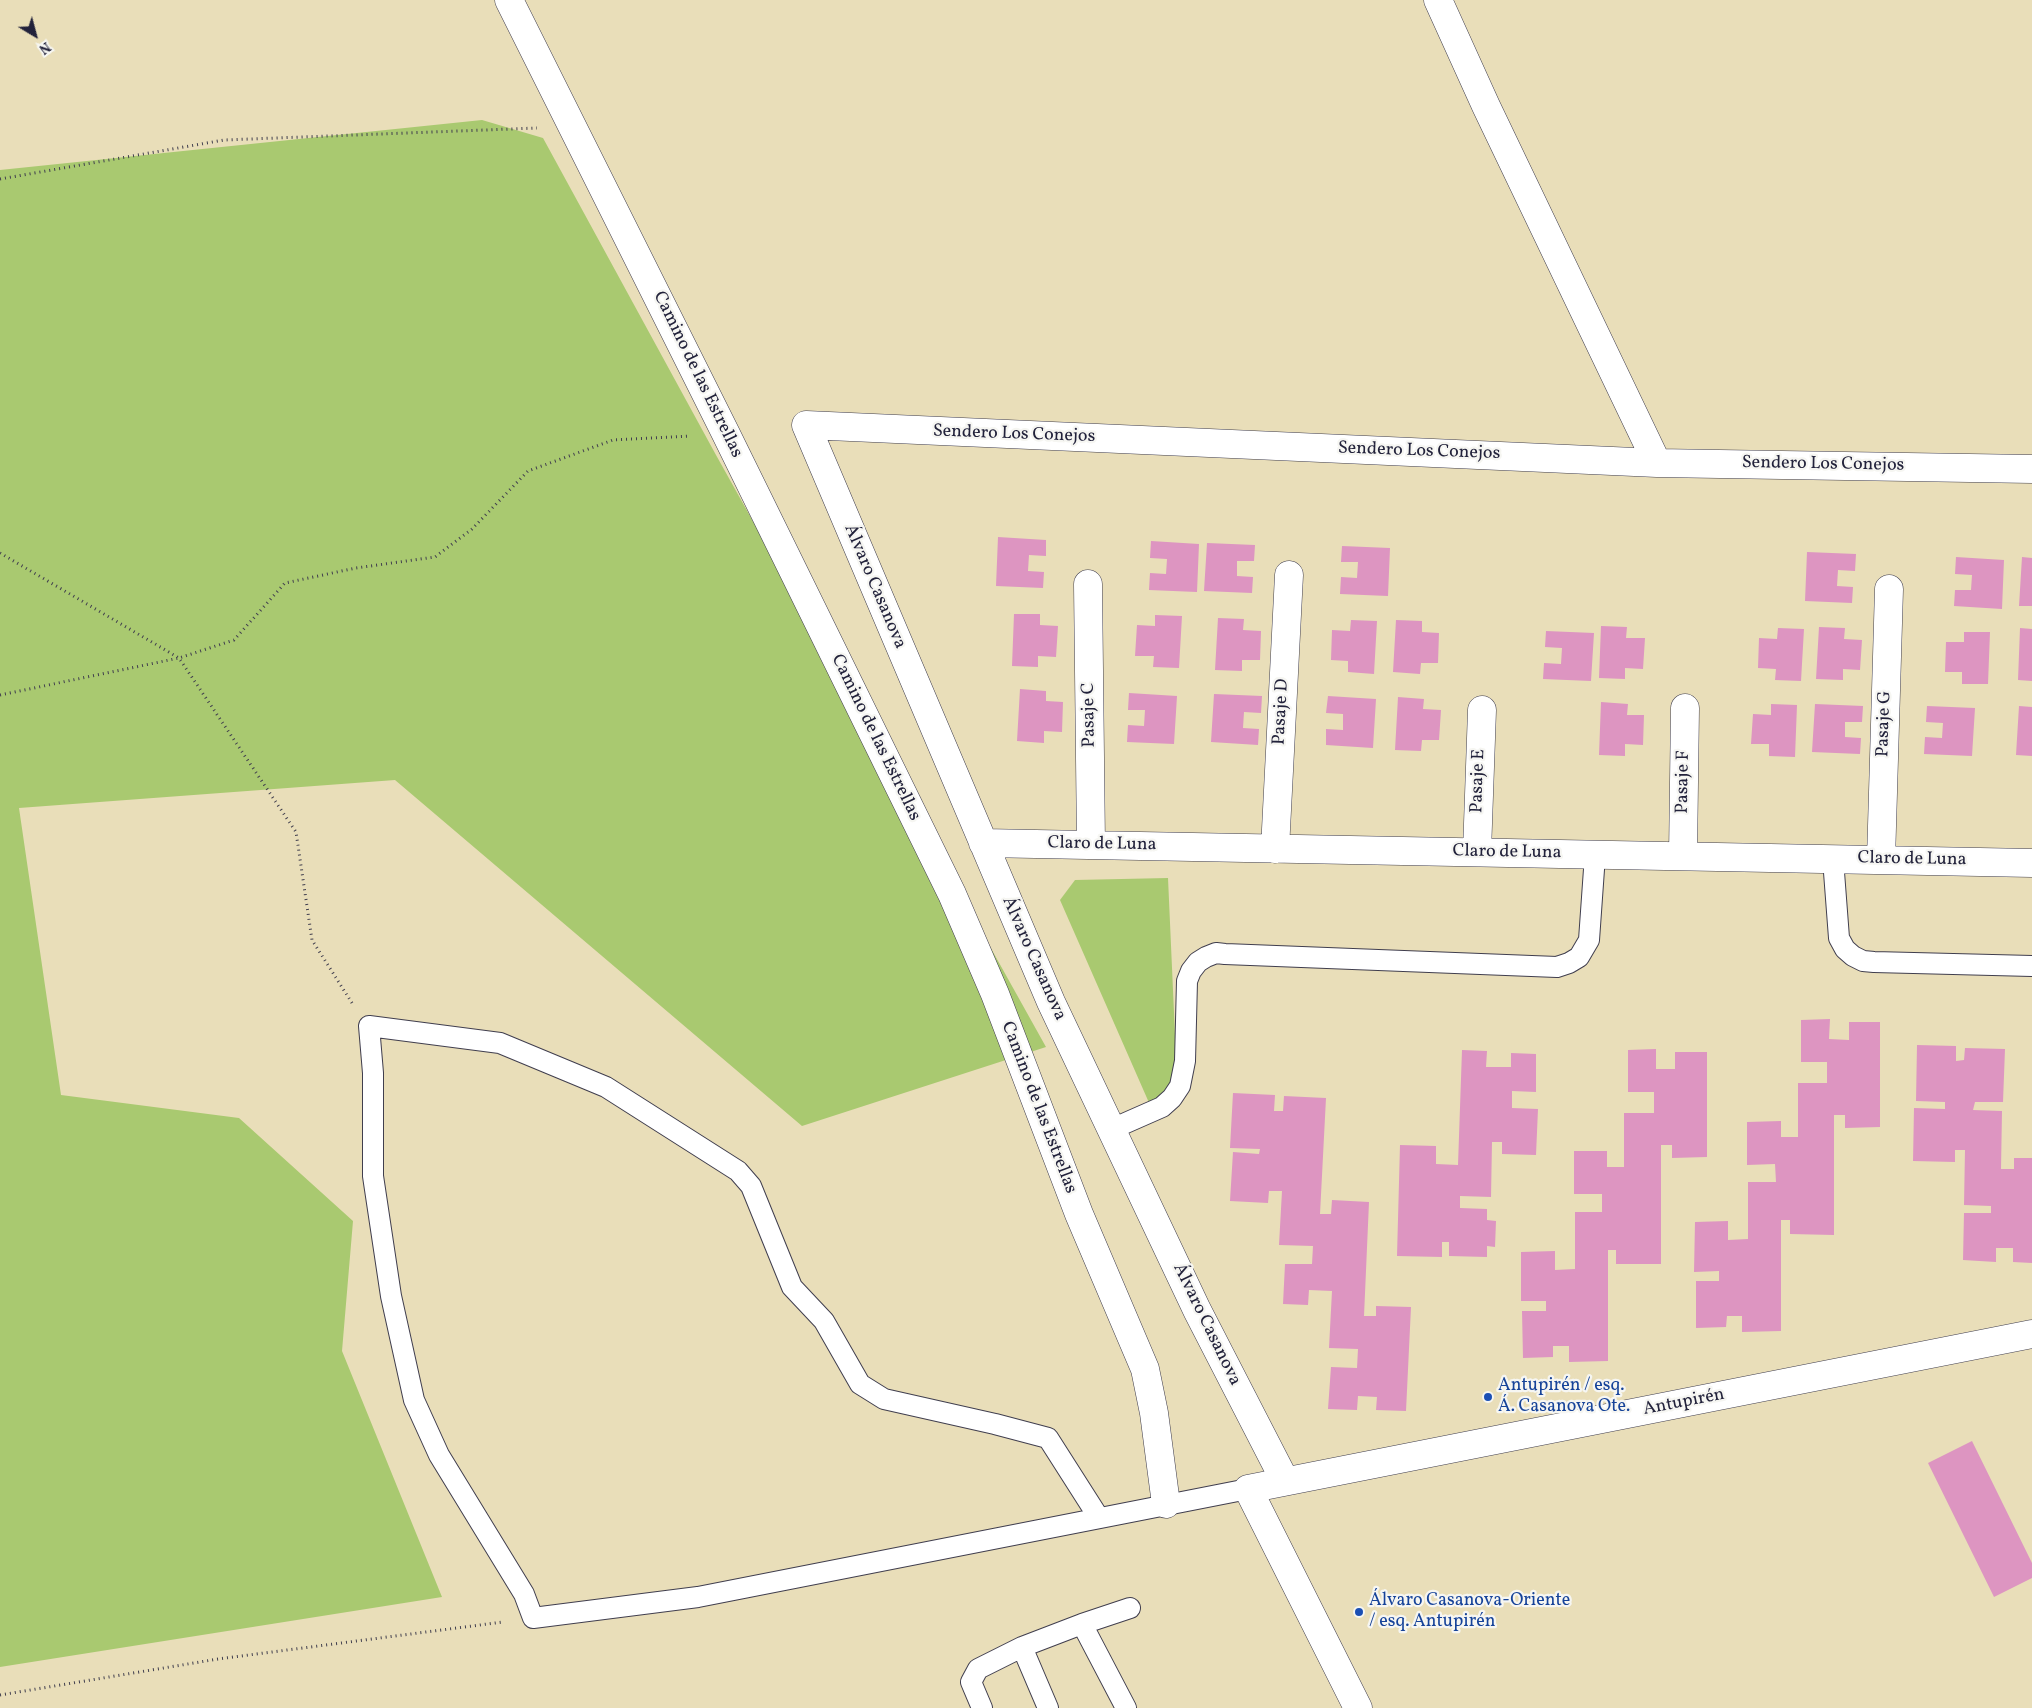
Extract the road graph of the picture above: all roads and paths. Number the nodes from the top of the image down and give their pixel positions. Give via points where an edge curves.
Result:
1 (509, 0) edge
2 (1438, 0) edge
3 (573, 126) junction
4 (0, 179) edge
5 (806, 426) joint
6 (726, 434) junction
7 (1657, 463) junction
8 (2032, 469) edge
9 (0, 553) edge
10 (1289, 575) dead end
11 (1088, 584) dead end
12 (1888, 589) dead end
13 (179, 658) junction
14 (0, 695) edge
15 (1685, 708) dead end
16 (1482, 710) dead end
17 (983, 843) junction
18 (1091, 845) junction
19 (1275, 848) junction
20 (1476, 852) junction
21 (1595, 855) junction
22 (1683, 856) junction
23 (1833, 859) junction
24 (1881, 860) junction
25 (2032, 863) edge
26 (2032, 966) edge
27 (369, 1026) junction
28 (1112, 1129) junction
29 (2032, 1334) edge
30 (1285, 1481) junction
31 (1248, 1489) junction
32 (1166, 1504) junction
33 (1099, 1518) junction
34 (1130, 1608) dead end
35 (534, 1618) junction
36 (1082, 1624) junction
37 (1022, 1646) junction
38 (0, 1695) edge
39 (982, 1708) edge
40 (1048, 1708) edge
41 (1126, 1708) edge
42 (1358, 1708) edge

1 - 3 street, Camino de las Estrellas
2 - 7 street
3 - 4 path via 224,140
3 - 6 street, Camino de las Estrellas
5 - 7 street, Sendero Los Conejos
5 - 17 street, Álvaro Casanova
6 - 13 path via 613,440 528,471 472,529 435,557 356,568 285,583 234,640
6 - 32 street, Camino de las Estrellas via 952,894 995,994 1079,1214 1145,1369
7 - 8 street, Sendero Los Conejos
9 - 13 path
10 - 19 street, Pasaje D
11 - 18 street, Pasaje C
12 - 24 street, Pasaje G
13 - 14 path
13 - 27 path via 296,832 312,940
15 - 22 street, Pasaje F
16 - 20 street, Pasaje E
17 - 18 street, Claro de Luna
17 - 28 street, Álvaro Casanova
18 - 19 street, Claro de Luna
19 - 20 street, Claro de Luna
20 - 21 street, Claro de Luna
21 - 22 street, Claro de Luna
21 - 28 lane via 1589,940 1579,957 1557,967 1216,953 1206,957 1191,970 1187,981 1185,1062 1180,1086 1162,1107
22 - 23 street, Claro de Luna
23 - 24 street, Claro de Luna
23 - 26 lane via 1839,938 1853,956 1874,962
24 - 25 street, Claro de Luna
27 - 33 lane via 500,1043 606,1088 738,1171 751,1186 792,1287 824,1321 860,1384 884,1399 1048,1438
27 - 35 lane via 374,1073 373,1176 391,1296 414,1400 439,1455 524,1594
28 - 30 street, Álvaro Casanova via 1198,1310
29 - 30 street, Antupirén
30 - 31 street, Antupirén
31 - 32 lane
31 - 42 street
32 - 33 lane
33 - 35 lane via 698,1597
34 - 36 lane
35 - 38 path via 218,1659
36 - 37 lane
36 - 41 lane
37 - 39 lane via 978,1669 971,1682
37 - 40 lane

